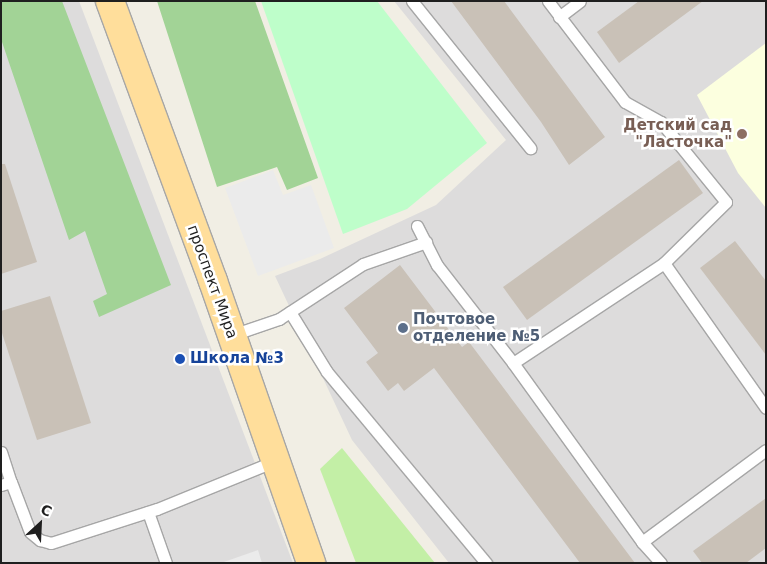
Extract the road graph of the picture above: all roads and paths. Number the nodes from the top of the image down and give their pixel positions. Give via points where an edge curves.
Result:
1 (110, 1) edge
2 (412, 1) edge
3 (548, 1) edge
4 (580, 1) edge
5 (559, 17) junction
6 (530, 148) dead end
7 (418, 226) dead end
8 (426, 242) junction
9 (664, 263) junction
10 (290, 312) junction
11 (232, 335) junction
12 (513, 363) junction
13 (766, 408) edge
14 (766, 450) edge
15 (1, 452) edge
16 (275, 461) junction
17 (6, 484) edge
18 (148, 512) junction
19 (642, 542) junction
20 (166, 563) edge
21 (311, 563) edge
22 (486, 563) edge
23 (660, 563) edge

1 - 11 main road, проспект Мира
2 - 6 lane
3 - 5 lane
4 - 5 lane
5 - 9 lane via 625,102 661,122 726,202
7 - 8 lane
8 - 10 lane via 363,264
8 - 12 lane via 437,265
9 - 12 lane
9 - 13 lane
10 - 11 lane
10 - 22 lane via 327,372
11 - 16 main road, проспект Мира
12 - 19 lane
14 - 19 lane
15 - 17 lane
16 - 18 lane
16 - 21 main road, проспект Мира
17 - 18 lane via 30,532 51,543
18 - 20 lane
19 - 23 lane

